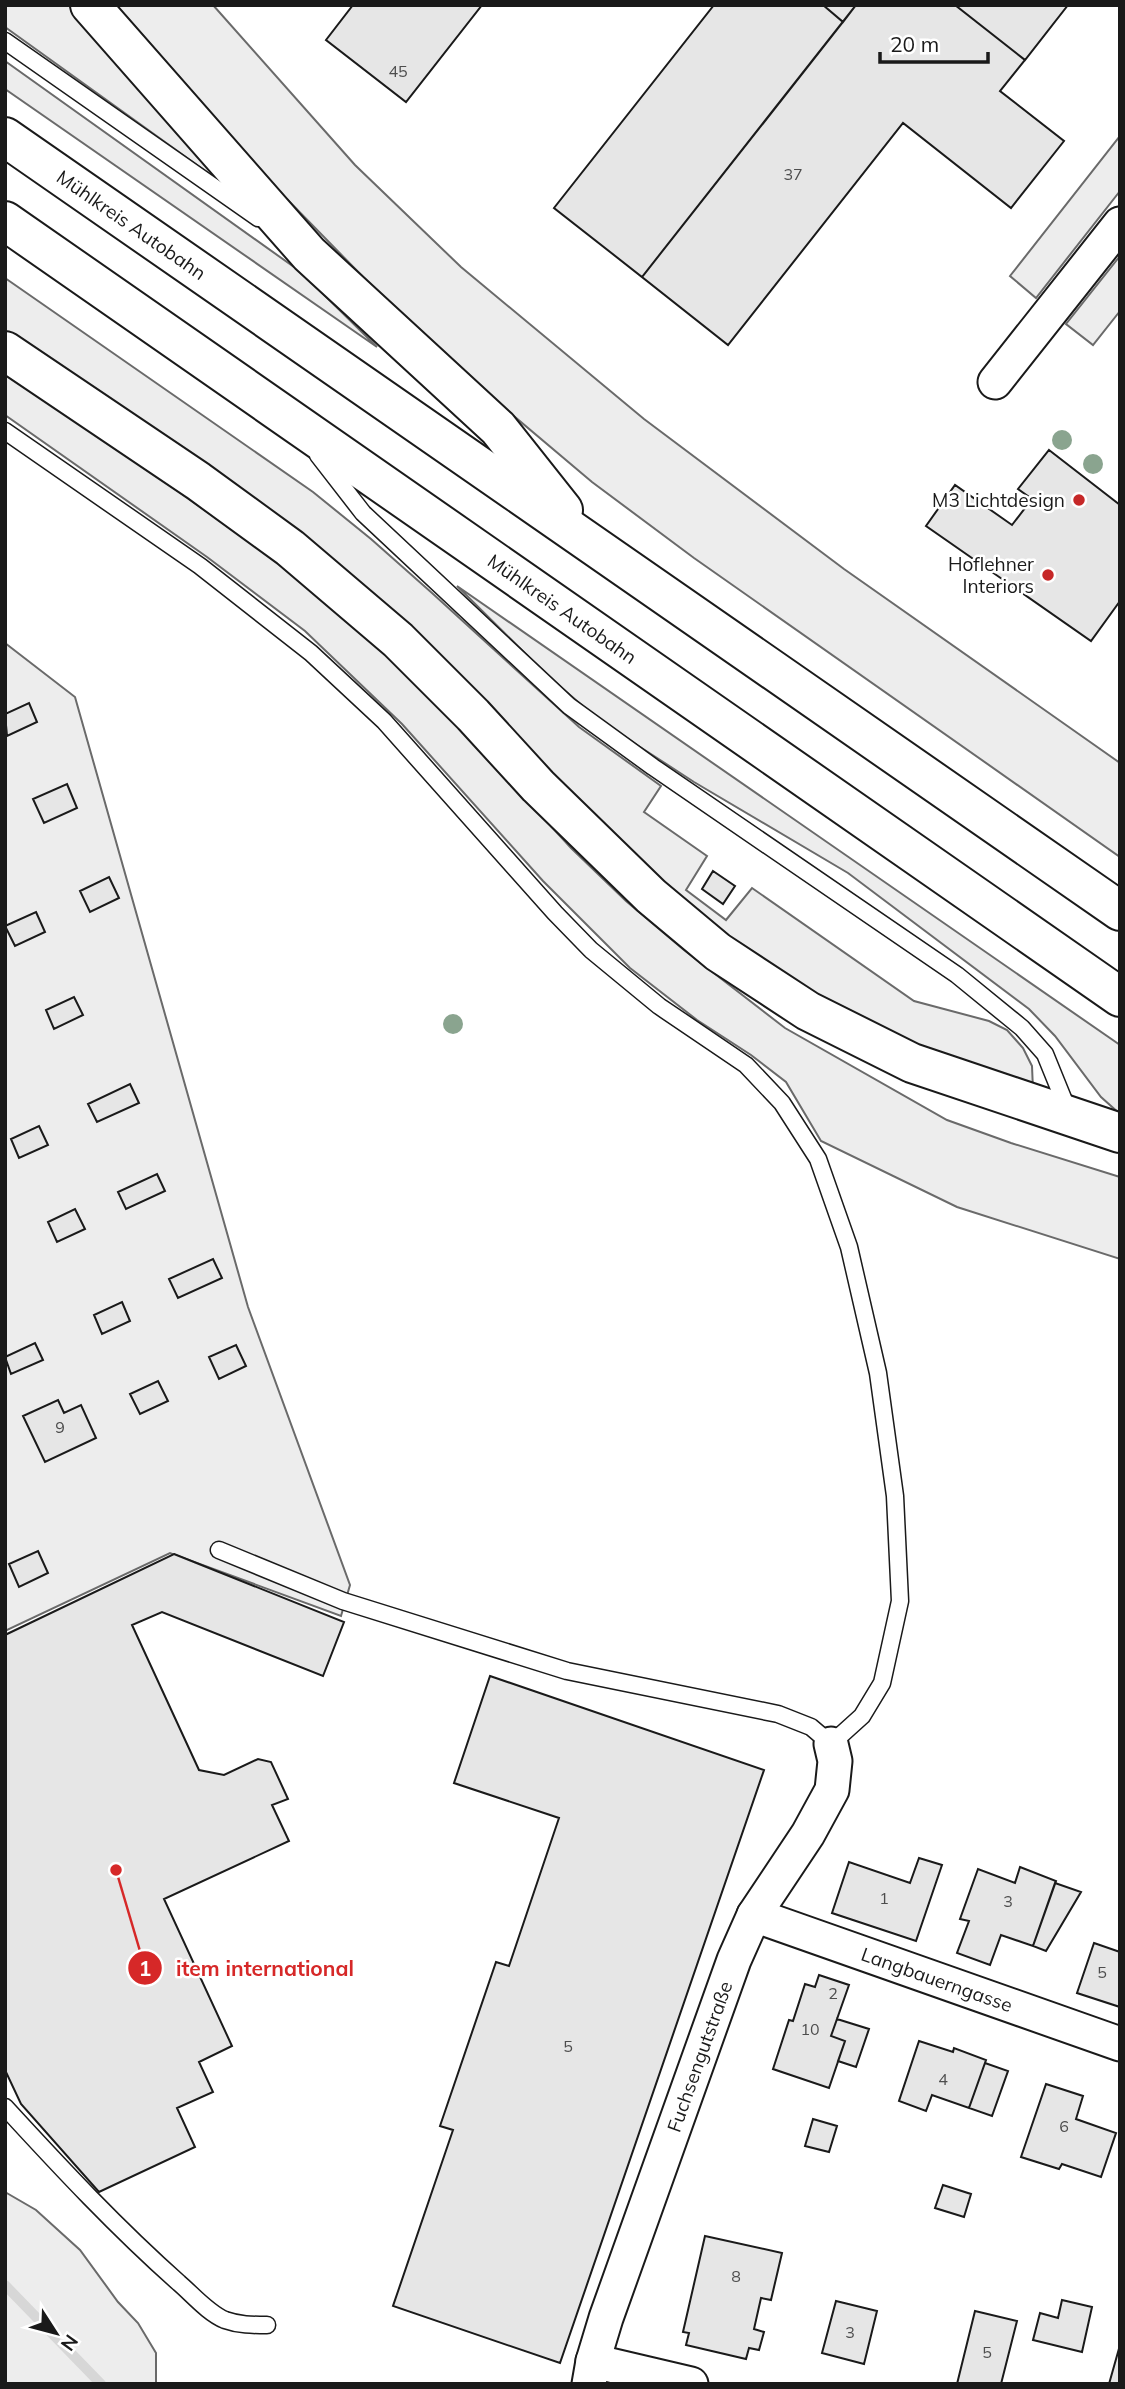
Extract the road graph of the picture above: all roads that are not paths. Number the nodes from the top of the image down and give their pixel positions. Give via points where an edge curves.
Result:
1 (90, 5) edge
2 (5, 41) edge
3 (5, 137) edge
4 (5, 221) edge
5 (1120, 224) edge
6 (309, 254) junction
7 (5, 351) edge
8 (995, 382) dead end
9 (292, 420) junction
10 (5, 431) edge
11 (591, 544) junction
12 (1120, 911) edge
13 (1120, 997) edge
14 (1071, 1119) junction
15 (1120, 1133) edge
16 (219, 1550) dead end
17 (831, 1744) junction
18 (754, 1915) junction
19 (1120, 2044) edge
20 (5, 2107) edge
21 (267, 2325) dead end
22 (591, 2372) edge
23 (691, 2384) edge

1 - 6 highway
2 - 6 lane
3 - 11 highway, Mühlkreis Autobahn
4 - 9 highway, Mühlkreis Autobahn
5 - 8 street
6 - 11 highway via 498,428
7 - 14 highway via 290,548 398,640 651,896 719,952 808,1010 912,1063
9 - 13 highway, Mühlkreis Autobahn
9 - 14 lane via 363,513 569,706 957,975 1022,1028 1045,1054
10 - 17 lane via 200,566 311,653 384,721 591,950 659,1006 746,1065 782,1103 818,1159 849,1247 878,1373 895,1496 900,1601 881,1684 862,1716
11 - 12 highway, Mühlkreis Autobahn
14 - 15 highway
16 - 17 lane via 343,1601 567,1671 778,1714 811,1727
17 - 18 street, Fuchsengutstraße via 835,1761 832,1790
18 - 19 street, Langbauerngasse
18 - 22 street, Fuchsengutstraße via 734,1960
20 - 21 lane via 89,2198 222,2319
22 - 23 street

